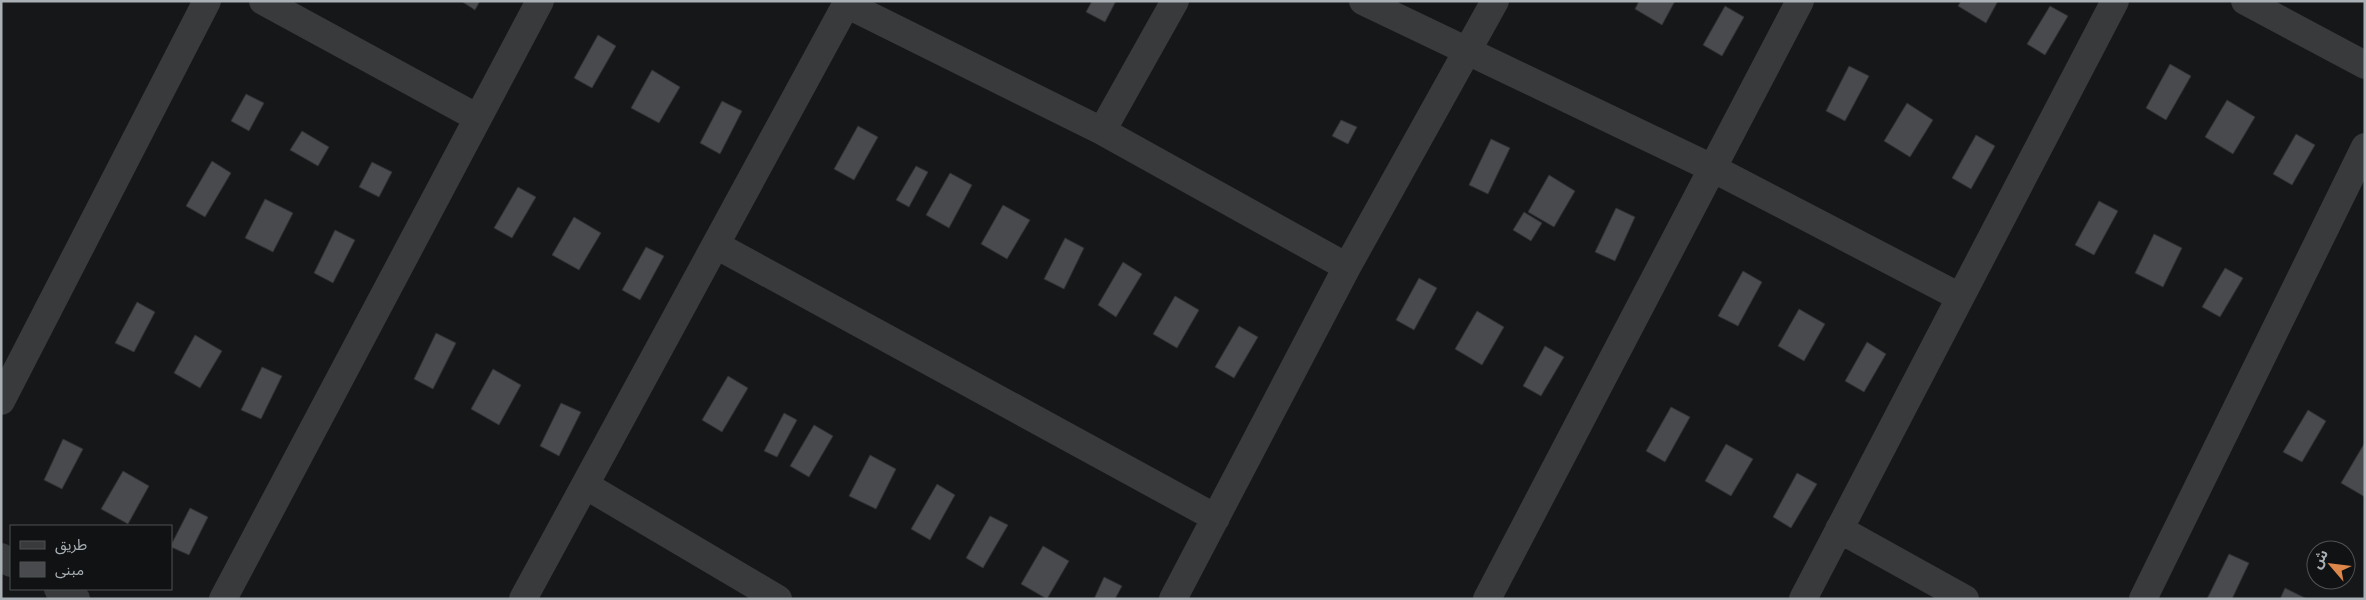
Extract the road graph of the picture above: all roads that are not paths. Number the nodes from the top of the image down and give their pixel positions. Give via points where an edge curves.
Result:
1 (207, 1) edge
2 (263, 1) edge
3 (540, 1) edge
4 (1175, 1) edge
5 (1363, 1) edge
6 (1495, 1) edge
7 (1800, 1) edge
8 (2115, 1) edge
9 (2245, 1) edge
10 (847, 3) edge
11 (1467, 51) junction
12 (2365, 65) edge
13 (478, 118) junction
14 (1102, 131) junction
15 (2365, 147) edge
16 (1714, 169) junction
17 (716, 245) junction
18 (1347, 267) junction
19 (1960, 297) junction
20 (1, 401) edge
21 (585, 485) junction
22 (1216, 518) junction
23 (1840, 529) junction
24 (60, 590) edge
25 (76, 599) edge
26 (223, 599) edge
27 (523, 599) edge
28 (778, 599) edge
29 (1174, 599) edge
30 (1487, 599) edge
31 (1803, 599) edge
32 (1965, 599) edge
33 (2142, 599) edge

1 - 20 street
2 - 13 street
3 - 13 street
4 - 14 street
5 - 11 street
6 - 11 street
7 - 16 street
8 - 19 street
9 - 12 street
10 - 14 street
10 - 17 street
11 - 16 street
11 - 18 street
13 - 26 street
14 - 18 street
15 - 33 street
16 - 19 street
16 - 30 street
17 - 21 street
17 - 22 street
18 - 22 street
19 - 23 street
21 - 27 street
21 - 28 street
22 - 29 street
23 - 31 street
23 - 32 street
24 - 25 street

